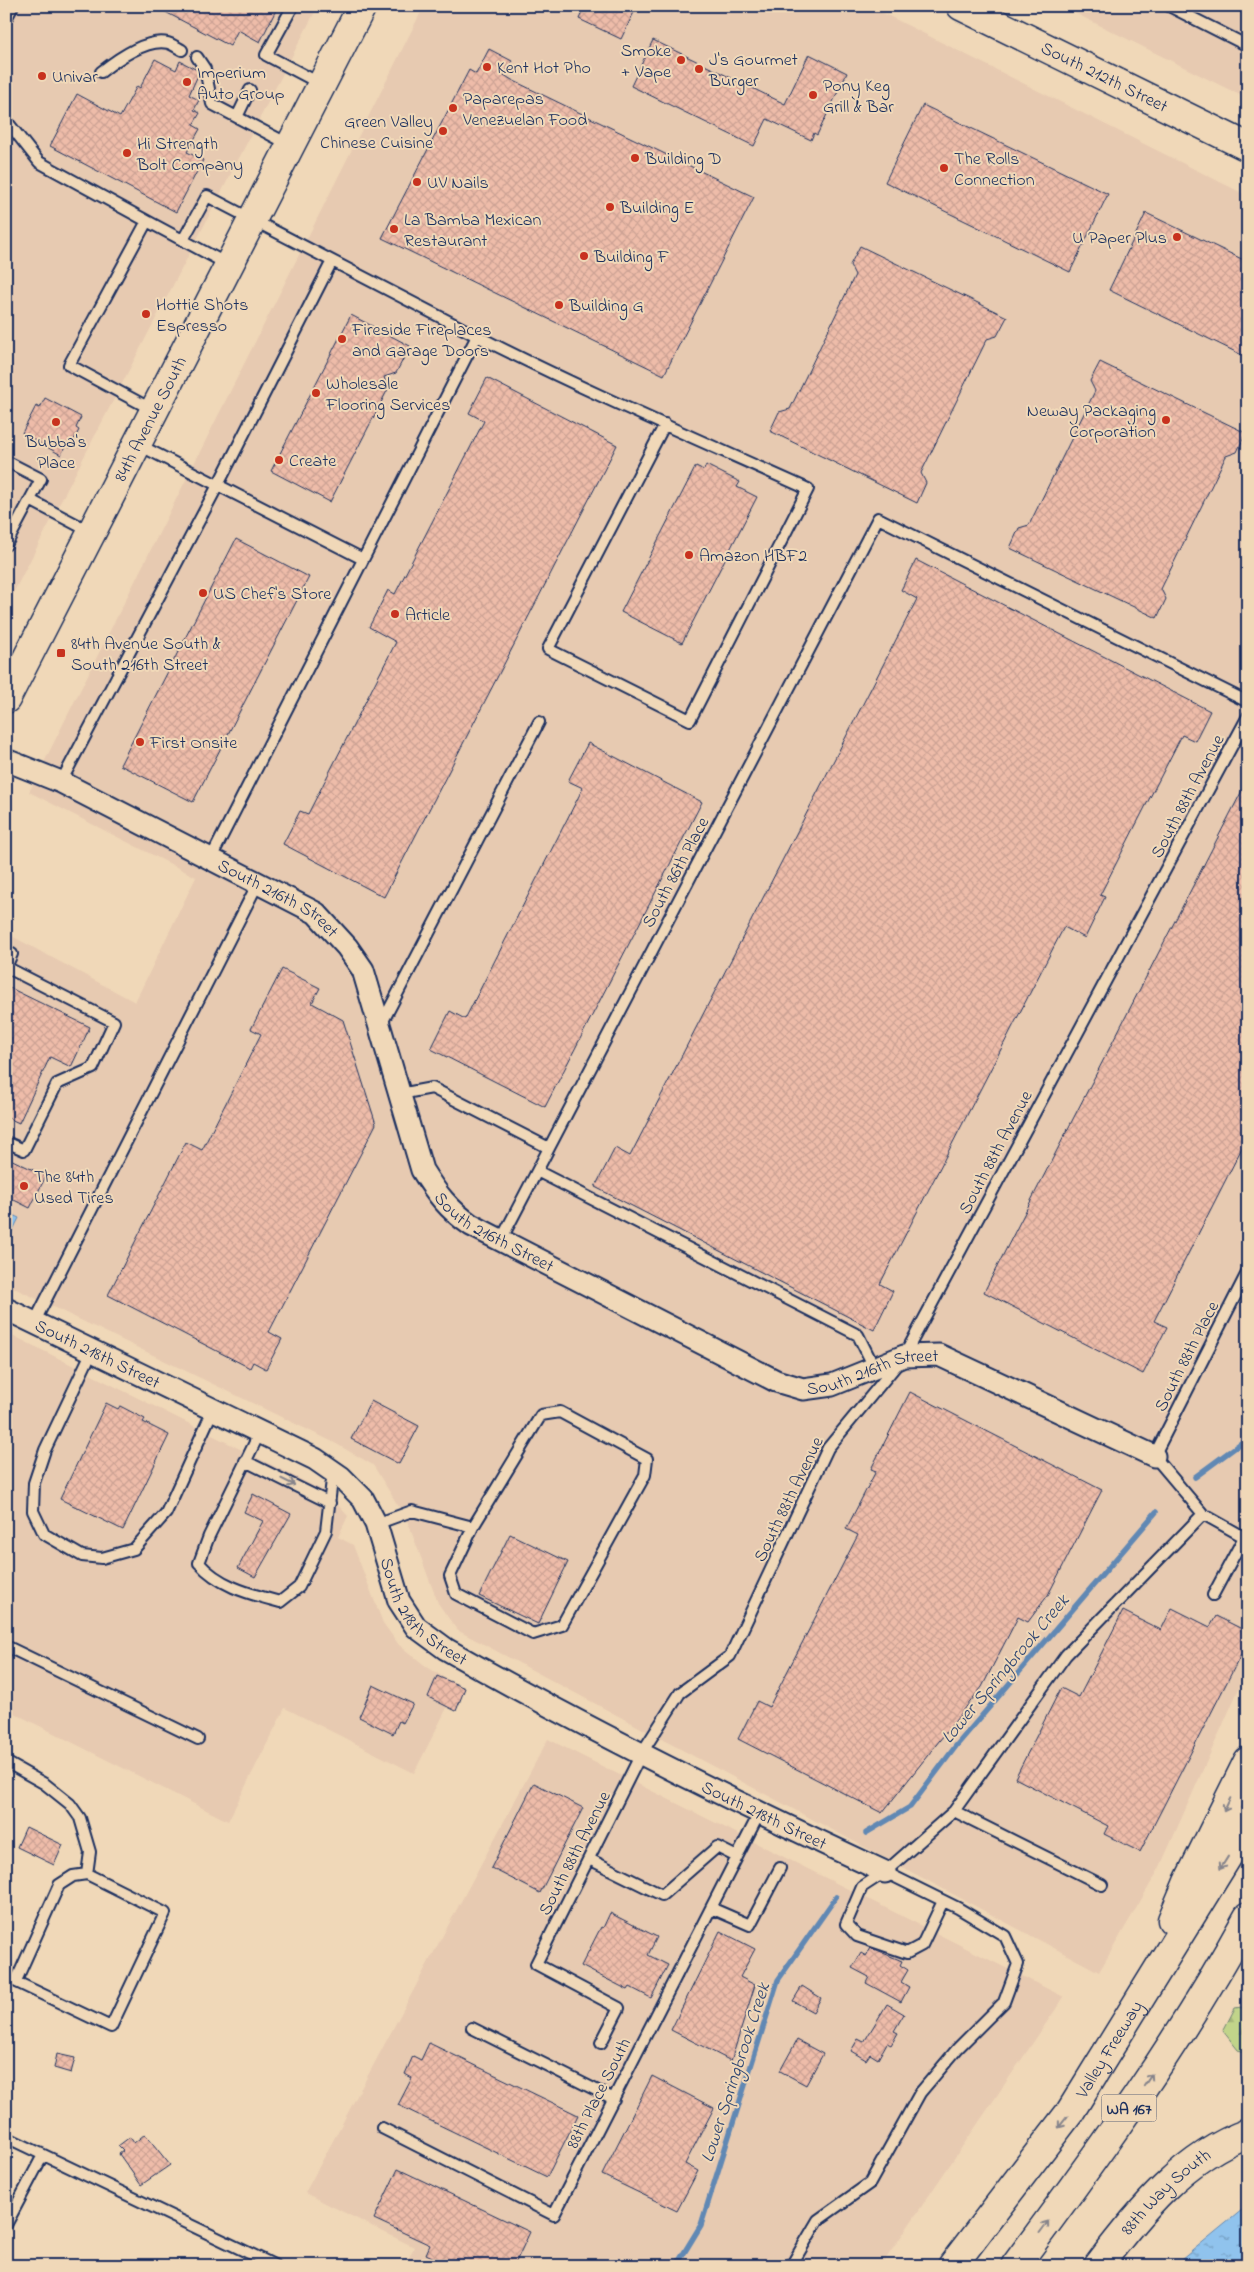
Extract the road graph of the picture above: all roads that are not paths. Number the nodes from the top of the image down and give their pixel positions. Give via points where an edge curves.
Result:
1 (12, 6) edge
2 (292, 6) edge
3 (362, 6) edge
4 (960, 6) edge
5 (1169, 6) edge
6 (6, 19) edge
7 (1248, 46) edge
8 (182, 50) dead end
9 (197, 57) dead end
10 (101, 72) dead end
11 (322, 85) junction
12 (250, 90) dead end
13 (237, 117) junction
14 (6, 120) edge
15 (291, 145) junction
16 (1248, 147) edge
17 (253, 220) junction
18 (146, 221) junction
19 (182, 240) junction
20 (332, 261) junction
21 (229, 265) junction
22 (477, 336) junction
23 (155, 411) junction
24 (665, 424) junction
25 (138, 444) junction
26 (6, 461) edge
27 (218, 485) junction
28 (30, 500) junction
29 (92, 532) junction
30 (6, 545) edge
31 (363, 559) junction
32 (6, 699) edge
33 (1248, 702) edge
34 (1248, 716) edge
35 (540, 722) dead end
36 (6, 760) edge
37 (61, 782) junction
38 (210, 858) junction
39 (258, 883) junction
40 (6, 951) edge
41 (6, 967) edge
42 (380, 1027) junction
43 (400, 1094) junction
44 (6, 1142) edge
45 (549, 1148) junction
46 (537, 1171) junction
47 (501, 1240) junction
48 (1248, 1270) edge
49 (6, 1309) edge
50 (34, 1323) junction
51 (92, 1351) junction
52 (904, 1356) junction
53 (874, 1368) junction
54 (212, 1410) junction
55 (260, 1432) junction
56 (1154, 1456) junction
57 (245, 1461) junction
58 (332, 1471) junction
59 (330, 1503) junction
60 (1203, 1514) junction
61 (376, 1524) junction
62 (473, 1527) junction
63 (1213, 1595) dead end
64 (6, 1646) edge
65 (198, 1739) dead end
66 (641, 1754) junction
67 (1248, 1761) edge
68 (6, 1762) edge
69 (954, 1811) junction
70 (759, 1814) junction
71 (1248, 1820) edge
72 (737, 1858) junction
73 (588, 1859) junction
74 (780, 1868) dead end
75 (884, 1872) junction
76 (87, 1874) junction
77 (1102, 1885) dead end
78 (943, 1901) junction
79 (711, 1908) junction
80 (1248, 1917) edge
81 (11, 1979) edge
82 (1135, 2007) junction
83 (472, 2028) dead end
84 (601, 2043) dead end
85 (614, 2099) junction
86 (382, 2128) dead end
87 (1248, 2134) edge
88 (6, 2137) edge
89 (43, 2155) junction
90 (6, 2225) edge
91 (276, 2266) edge
92 (791, 2266) edge
93 (952, 2266) edge
94 (1015, 2266) edge
95 (1098, 2266) edge

1 - 6 lane
2 - 11 lane via 266,55
3 - 11 main road, 84th Avenue South
4 - 16 main road, South 212th Street
5 - 7 lane
8 - 10 lane via 167,42 138,48
9 - 13 lane via 205,69 212,104
11 - 15 main road, 84th Avenue South
12 - 13 lane
13 - 15 lane
14 - 18 lane via 39,162
15 - 17 main road, 84th Avenue South
17 - 19 lane via 207,196
17 - 20 lane
17 - 21 main road, 84th Avenue South
18 - 19 lane
18 - 23 lane via 69,364
19 - 21 lane
20 - 22 lane
20 - 27 lane
21 - 23 main road, 84th Avenue South
22 - 24 lane
22 - 31 lane
23 - 25 main road, 84th Avenue South
24 - 24 lane via 808,489 690,720 548,649
25 - 27 lane
25 - 29 main road, 84th Avenue South
26 - 28 lane via 41,479
27 - 31 lane
27 - 37 lane
28 - 29 lane
28 - 30 lane
29 - 32 main road, 84th Avenue South
31 - 38 lane
33 - 45 lane, South 86th Place via 878,518
34 - 52 lane, South 88th Avenue
35 - 42 lane
36 - 37 street, South 216th Street
37 - 38 street, South 216th Street
38 - 39 street, South 216th Street
39 - 42 street, South 216th Street via 316,913 347,947 363,970
39 - 50 lane
40 - 41 lane via 12,954
41 - 44 lane via 114,1022 93,1068 57,1084 24,1150
42 - 43 street, South 216th Street
43 - 45 lane via 432,1088
43 - 47 street, South 216th Street via 422,1170 437,1195 452,1212
45 - 46 lane, South 86th Place
46 - 47 lane, South 86th Place
46 - 53 lane via 858,1335
47 - 53 street, South 216th Street via 776,1381 803,1389 832,1385
48 - 56 lane, South 88th Place
49 - 50 street, South 218th Street
50 - 51 street, South 218th Street
51 - 54 street, South 218th Street
51 - 54 lane via 45,1450 34,1483 33,1511 44,1534 82,1556 102,1558 134,1549 166,1513
52 - 53 street, South 216th Street
52 - 56 street, South 216th Street via 939,1355
52 - 66 lane, South 88th Avenue via 828,1448 730,1656 680,1693
54 - 55 street, South 218th Street
55 - 57 lane
55 - 58 street, South 218th Street
56 - 60 lane
57 -> 59 lane
57 - 59 lane via 199,1563 210,1576 243,1592 280,1602 299,1587 326,1531
58 - 59 lane
58 - 61 street, South 218th Street via 362,1499
60 - 63 lane via 1244,1537
60 - 69 lane via 1066,1655
61 - 62 lane via 412,1511
61 - 66 street, South 218th Street via 399,1601 416,1627 474,1665
62 - 62 lane via 541,1415 560,1412 647,1459 645,1475 562,1625 533,1634 456,1594 450,1576
64 - 65 lane
66 - 70 street, South 218th Street
66 - 73 lane, South 88th Avenue
67 -> 82 main road via 1188,1882
68 - 76 lane via 45,1784 70,1804 80,1818 90,1852
69 - 75 lane
69 - 77 lane
70 - 72 lane, 88th Place South
70 - 75 street, South 218th Street
71 -> 82 main road, Valley Freeway / WA 167
72 - 73 lane via 717,1847 662,1895
72 - 79 lane, 88th Place South
73 - 84 lane, South 88th Avenue via 536,1964 619,2008
74 - 79 lane via 750,1926
75 - 78 lane
75 - 78 lane via 862,1887 846,1924 856,1936 907,1953 922,1945
76 - 81 lane via 73,1876 59,1885
76 - 81 lane via 165,1913 111,2027
78 - 92 lane via 1005,1936 1018,1964 1004,2002 958,2048 920,2093 870,2183 818,2220
79 - 85 lane, 88th Place South
94 -> 80 main road, WA 167 via 1101,2150 1174,2042
82 -> 93 main road, Valley Freeway / WA 167 via 1070,2112
83 - 85 lane
85 - 86 lane, 88th Place South via 554,2215
87 - 95 main road, 88th Way South via 1211,2149 1170,2181
88 - 89 lane
89 - 90 lane
89 - 91 lane

